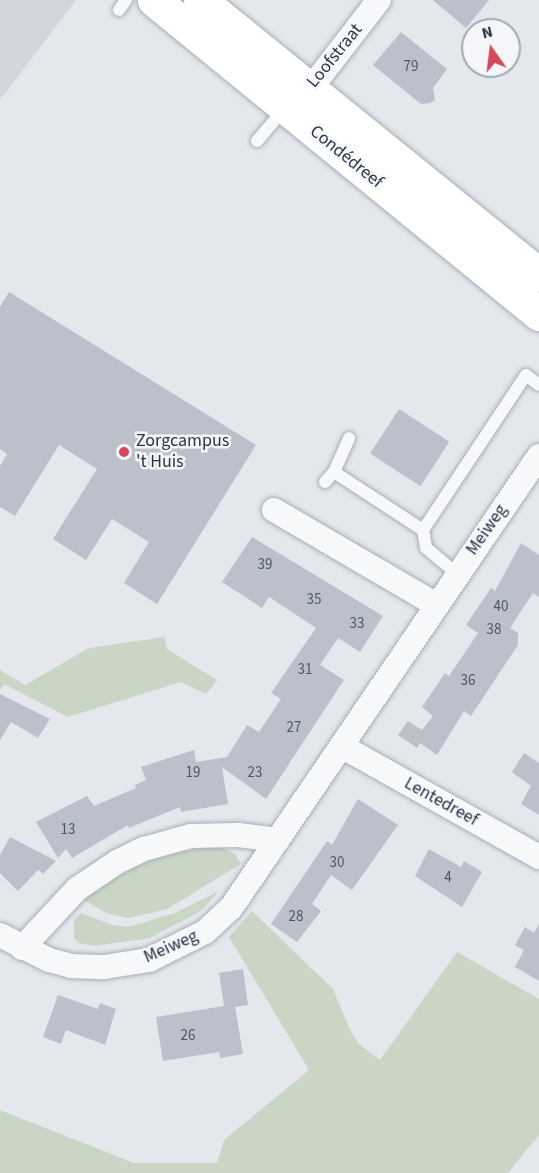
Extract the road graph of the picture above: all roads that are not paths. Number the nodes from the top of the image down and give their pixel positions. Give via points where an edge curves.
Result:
1 (154, 0) edge
2 (200, 0) edge
3 (379, 0) edge
4 (298, 98) junction
5 (257, 141) dead end
6 (539, 274) edge
7 (539, 314) edge
8 (539, 385) edge
9 (350, 438) dead end
10 (539, 456) edge
11 (334, 471) junction
12 (325, 482) dead end
13 (274, 510) dead end
14 (423, 530) junction
15 (456, 573) junction
16 (435, 604) junction
17 (343, 747) junction
18 (278, 840) junction
19 (539, 857) edge
20 (0, 935) edge
21 (22, 948) junction

1 - 4 main road, Condédreef
2 - 4 main road, Condédreef
3 - 4 street, Loofstraat
4 - 5 lane
4 - 6 main road, Condédreef
4 - 7 main road, Condédreef
8 - 14 lane via 526,375
9 - 11 lane
10 - 15 street, Meiweg
11 - 12 lane
11 - 14 lane
13 - 16 street
14 - 15 lane via 426,548
15 - 16 street, Meiweg
16 - 17 street, Meiweg
17 - 18 street, Meiweg
17 - 19 street, Lentedreef
18 - 21 street via 238,835 191,837 144,849 78,889
18 - 21 street, Meiweg via 231,908 205,933 149,960 127,965 71,966
20 - 21 street, Meiweg

